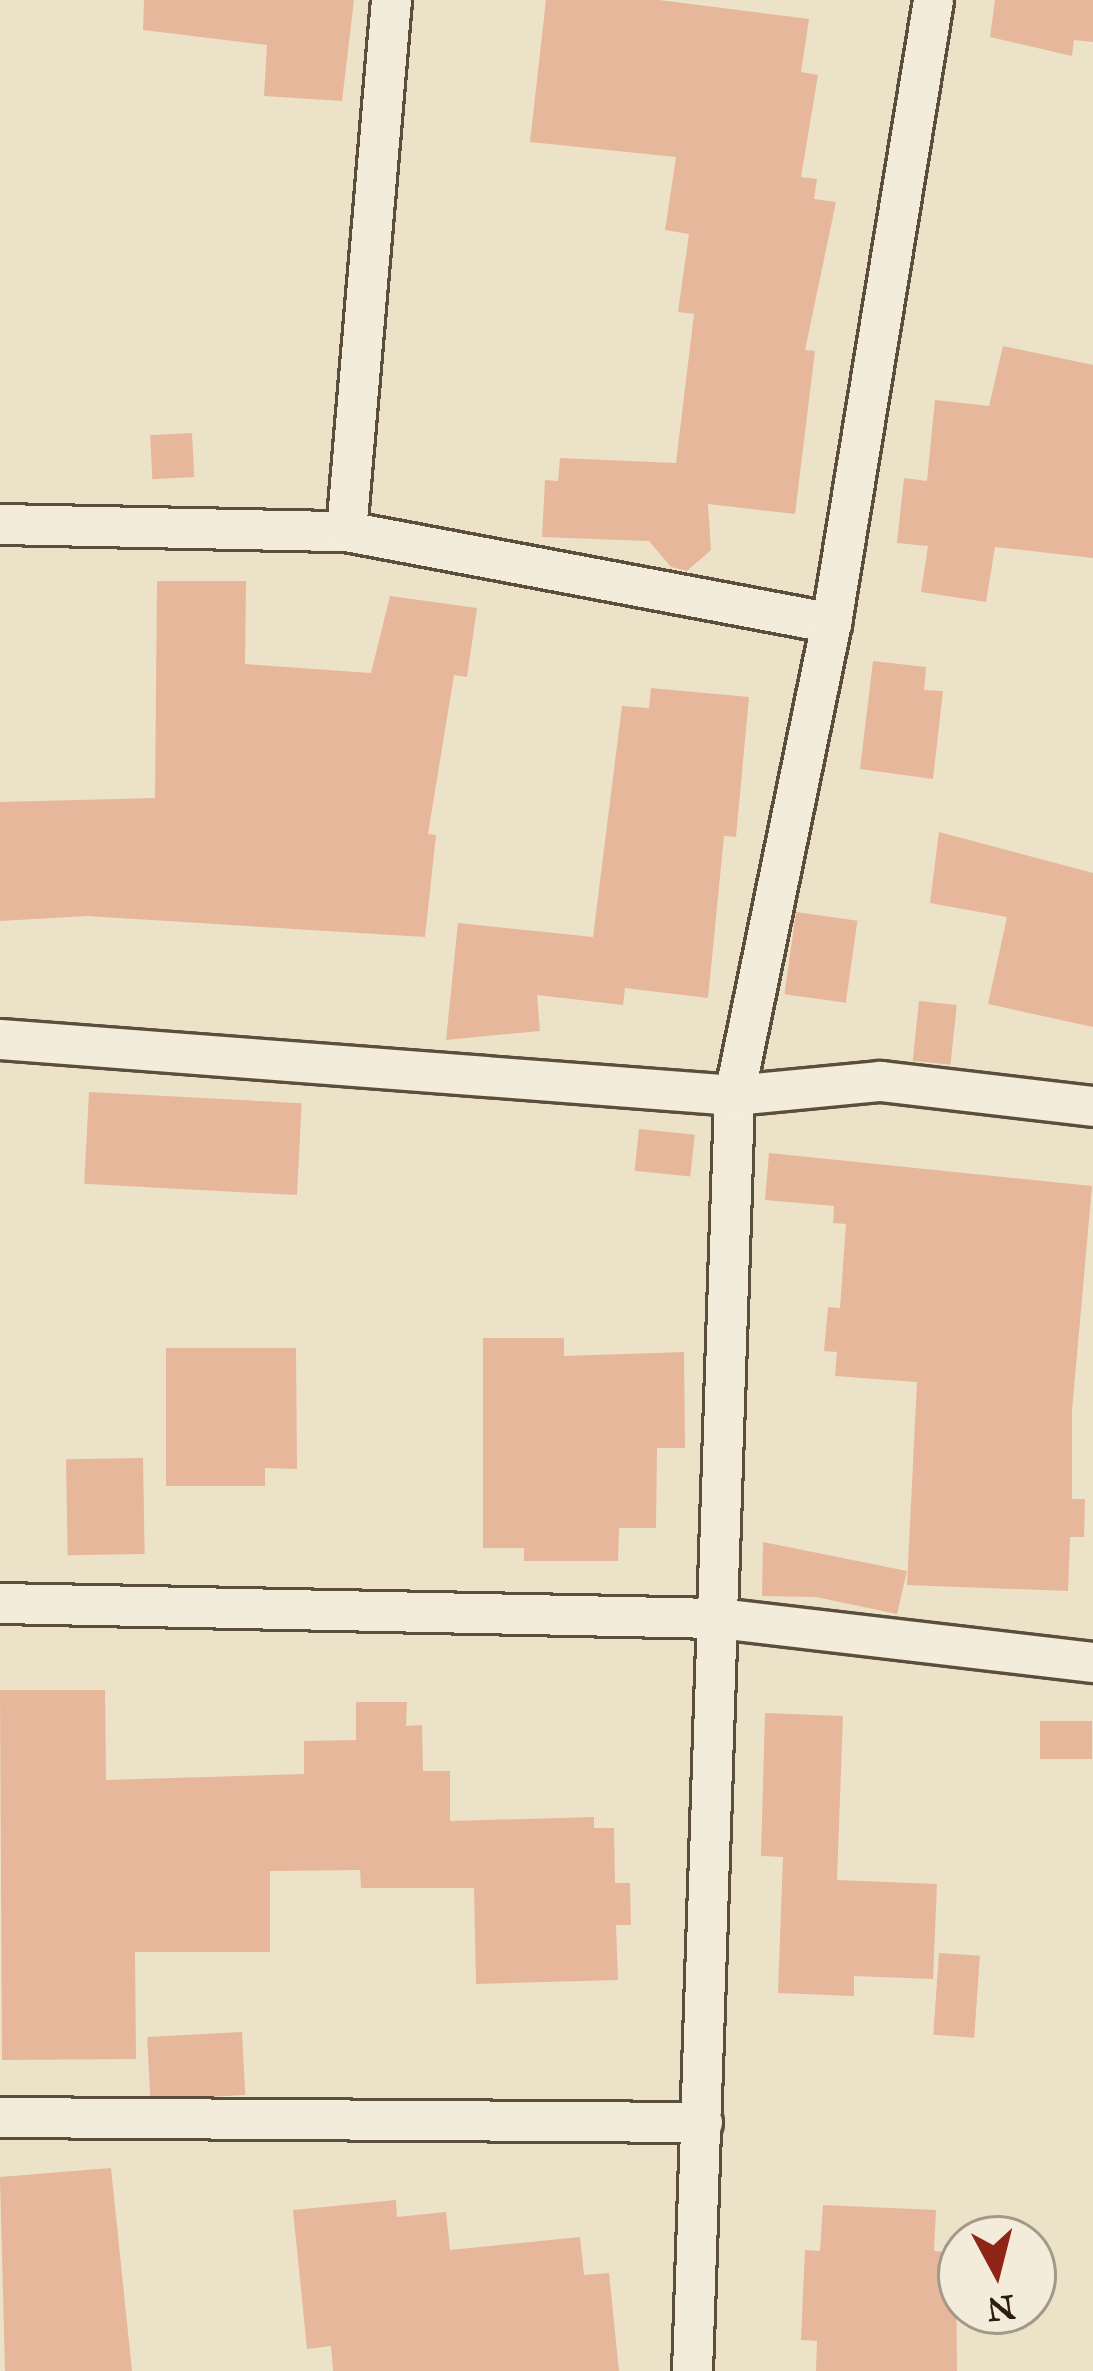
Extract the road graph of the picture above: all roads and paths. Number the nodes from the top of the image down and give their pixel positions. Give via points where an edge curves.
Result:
1 (391, 0) edge
2 (933, 0) edge
3 (0, 524) edge
4 (346, 531) junction
5 (831, 623) junction
6 (0, 1039) edge
7 (734, 1095) junction
8 (1093, 1106) edge
9 (0, 1603) edge
10 (718, 1618) junction
11 (1093, 1662) edge
12 (0, 2117) edge
13 (702, 2122) junction
14 (692, 2371) edge

1 - 4 street
2 - 5 street
3 - 4 street
4 - 5 street
5 - 7 street
6 - 7 street
7 - 8 street via 880,1081
7 - 10 street
9 - 10 street
10 - 11 street
10 - 13 street
12 - 13 street
13 - 14 street

